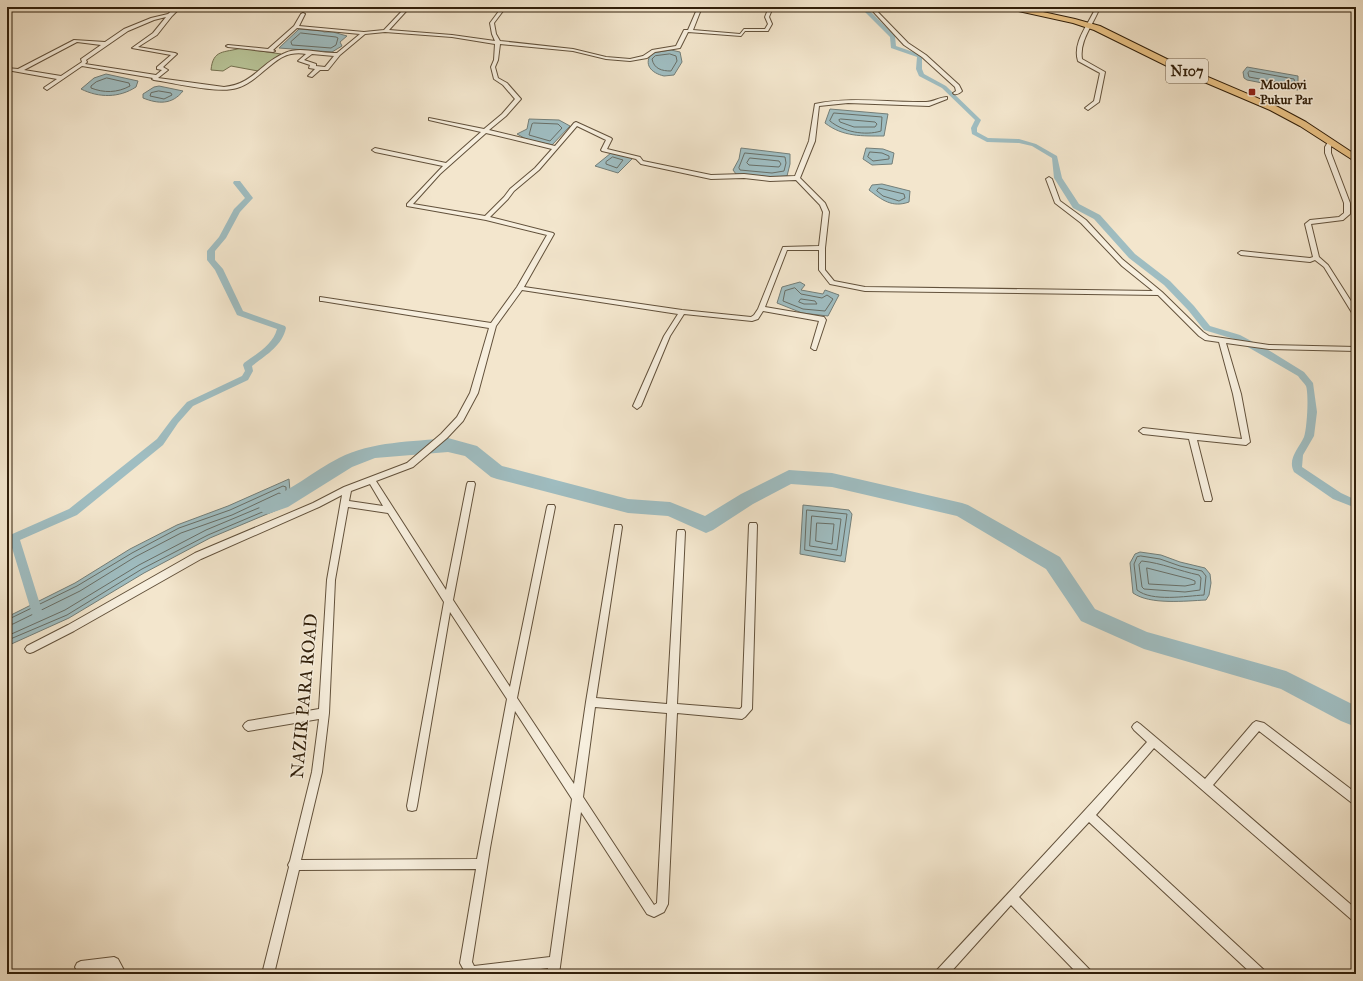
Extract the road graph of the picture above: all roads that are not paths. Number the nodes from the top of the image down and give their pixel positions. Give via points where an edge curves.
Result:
1 (179, 7) edge
2 (362, 7) edge
3 (504, 7) edge
4 (700, 7) edge
5 (771, 7) edge
6 (870, 7) edge
7 (1009, 7) edge
8 (1026, 7) edge
9 (1098, 7) edge
10 (407, 9) edge
11 (303, 14) dead end
12 (170, 15) junction
13 (1089, 24) junction
14 (296, 27) junction
15 (385, 31) junction
16 (690, 31) junction
17 (364, 33) junction
18 (498, 42) junction
19 (106, 44) junction
20 (228, 46) dead end
21 (270, 51) junction
22 (286, 53) junction
23 (310, 53) junction
24 (338, 54) junction
25 (82, 65) junction
26 (319, 68) junction
27 (7, 69) edge
28 (19, 71) junction
29 (310, 76) dead end
30 (157, 77) junction
31 (62, 78) junction
32 (47, 88) dead end
33 (956, 93) dead end
34 (945, 98) dead end
35 (1088, 108) dead end
36 (431, 119) dead end
37 (485, 131) junction
38 (1330, 143) junction
39 (556, 148) junction
40 (375, 150) dead end
41 (1356, 155) edge
42 (1356, 160) edge
43 (447, 165) junction
44 (797, 178) junction
45 (1049, 179) dead end
46 (486, 218) junction
47 (822, 248) junction
48 (1241, 253) dead end
49 (1316, 258) junction
50 (520, 288) junction
51 (1160, 293) junction
52 (322, 299) dead end
53 (761, 309) junction
54 (682, 312) junction
55 (1356, 314) edge
56 (493, 326) junction
57 (1222, 341) junction
58 (814, 348) dead end
59 (1356, 349) edge
60 (637, 406) dead end
61 (1143, 431) dead end
62 (1192, 436) junction
63 (371, 479) junction
64 (471, 484) dead end
65 (347, 489) junction
66 (1208, 500) dead end
67 (344, 503) junction
68 (551, 507) dead end
69 (391, 510) junction
70 (753, 525) dead end
71 (618, 527) dead end
72 (681, 532) dead end
73 (448, 601) junction
74 (30, 649) dead end
75 (512, 699) junction
76 (591, 702) junction
77 (671, 708) junction
78 (324, 713) junction
79 (248, 726) dead end
80 (1137, 727) dead end
81 (1154, 741) junction
82 (1206, 786) junction
83 (578, 798) junction
84 (1356, 799) edge
85 (412, 806) dead end
86 (1089, 815) junction
87 (293, 864) junction
88 (481, 864) junction
89 (1011, 897) junction
90 (1356, 916) edge
91 (553, 962) junction
92 (81, 967) dead end
93 (120, 974) edge
94 (268, 974) edge
95 (552, 974) edge
96 (941, 974) edge
97 (1086, 974) edge
98 (1260, 974) edge

1 - 12 street
2 - 10 street
3 - 18 street via 492,23
4 - 16 street
5 - 16 street via 766,17 770,24 766,30 744,30 741,35
6 - 33 street via 906,44 924,56 957,86 959,91
7 - 13 highway, N107
8 - 13 highway, N107
9 - 13 street via 1096,16
10 - 15 street
11 - 14 street
12 - 19 street via 126,30
12 - 30 street via 155,34 134,48 175,54 159,68 166,70
13 - 35 street via 1079,57 1080,60 1103,72 1096,102
13 - 38 highway, N107 via 1172,65 1273,108 1303,124
13 - 41 highway, N107 via 1132,40 1175,62 1288,109
14 - 17 street
14 - 21 street
15 - 17 street
15 - 18 street
16 - 18 street via 686,31 678,47 654,51 645,57 630,60 606,58 573,50
17 - 24 street
18 - 37 street via 493,67 496,79 505,84 518,99
19 - 25 street via 83,60 85,62
19 - 28 street via 76,41
20 - 21 street
21 - 22 street
22 - 23 street
22 - 30 street via 242,87 233,89 154,79
23 - 24 street
23 - 26 street via 300,61
24 - 26 street via 326,69
25 - 30 street
25 - 31 street
26 - 29 street
27 - 28 street
28 - 31 street
31 - 32 street
34 - 44 street via 929,104 848,101 817,105 812,141
36 - 37 street
37 - 39 street
37 - 43 street
38 - 42 highway, N107
38 - 49 street via 1328,153 1338,174 1347,214 1341,219 1308,224
39 - 44 street via 576,124 609,139 604,150 638,158 641,162 711,177
39 - 46 street
40 - 43 street
43 - 46 street via 409,205
44 - 47 street via 823,204 826,212
45 - 51 street via 1057,202 1072,210 1120,260
46 - 50 street via 551,234
47 - 51 street via 822,270 832,284 865,289
47 - 53 street via 785,248
48 - 49 street via 1310,260
49 - 55 street via 1326,266
50 - 54 street
50 - 56 street
51 - 57 street via 1201,334
52 - 56 street
53 - 54 street via 752,319
53 - 58 street via 822,319
54 - 60 street via 667,336
56 - 63 street via 474,393 460,419 410,465
57 - 59 street via 1260,346
57 - 62 street via 1237,394 1246,442
61 - 62 street
62 - 66 street
63 - 65 street
63 - 69 street
64 - 73 street
65 - 67 street, NAZIR PARA ROAD
65 - 74 street via 198,556
67 - 69 street
67 - 78 street, NAZIR PARA ROAD via 332,580
68 - 75 street
69 - 73 street
70 - 77 street via 748,709 742,714
71 - 76 street
72 - 77 street
73 - 75 street
73 - 85 street
75 - 83 street
75 - 88 street
76 - 77 street
76 - 83 street
77 - 83 street via 662,904 658,910 651,910
78 - 79 street
78 - 87 street, NAZIR PARA ROAD via 316,772
80 - 81 street
81 - 82 street
81 - 86 street
82 - 84 street via 1256,726 1261,726
82 - 90 street
83 - 91 street
86 - 89 street
86 - 98 street
87 - 88 street
87 - 94 street, NAZIR PARA ROAD
88 - 91 street via 466,963 468,968 471,972
89 - 96 street
89 - 97 street
91 - 95 street
92 - 93 street via 114,964

